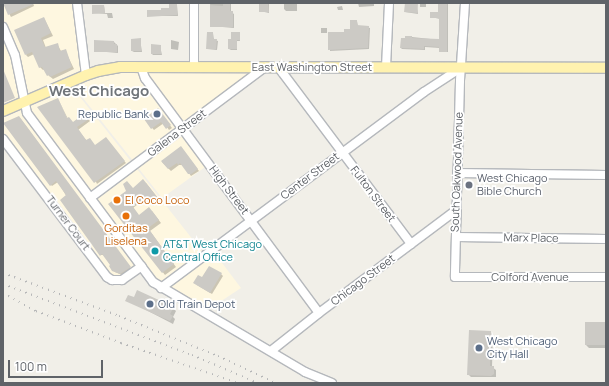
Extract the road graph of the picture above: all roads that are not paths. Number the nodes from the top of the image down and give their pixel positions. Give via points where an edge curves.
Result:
1 (77, 3) edge
2 (194, 3) edge
3 (389, 3) edge
4 (465, 3) edge
5 (3, 26) edge
6 (141, 67) junction
7 (386, 67) junction
8 (462, 67) junction
9 (194, 68) junction
10 (265, 68) junction
11 (279, 68) junction
12 (606, 68) edge
13 (86, 75) junction
14 (24, 101) junction
15 (3, 111) edge
16 (183, 129) junction
17 (3, 139) edge
18 (342, 152) junction
19 (457, 173) junction
20 (606, 175) edge
21 (90, 198) junction
22 (456, 210) junction
23 (252, 220) junction
24 (456, 237) junction
25 (606, 239) edge
26 (410, 244) junction
27 (142, 266) junction
28 (606, 276) edge
29 (455, 277) joint
30 (161, 288) junction
31 (319, 313) junction
32 (271, 351) junction
33 (332, 383) edge

1 - 13 street
2 - 9 street
3 - 7 street
4 - 8 street, South Oakwood Avenue
5 - 14 street via 15,55
6 - 9 main road, East Washington Street
6 - 13 main road, East Washington Street via 110,68
6 - 16 street, High Street via 145,78
7 - 8 main road, East Washington Street
7 - 11 main road, East Washington Street
8 - 12 main road, East Washington Street
8 - 18 street, Center Street
8 - 19 street, South Oakwood Avenue
9 - 10 main road, East Washington Street
10 - 11 main road, East Washington Street
10 - 16 street, Galena Street
11 - 18 street, Fulton Street
13 - 14 main road, East Washington Street
14 - 15 main road, East Washington Street
14 - 21 street via 28,114
16 - 21 street, Galena Street
16 - 23 street, High Street
17 - 27 street, Turner Court via 107,277 122,280
18 - 23 street, Center Street
18 - 26 street, Fulton Street
19 - 20 street
19 - 22 street, South Oakwood Avenue
21 - 27 street
22 - 24 street, South Oakwood Avenue
22 - 26 street, Chicago Street
23 - 30 street, Center Street
23 - 31 street, High Street
24 - 25 street, Marx Place
24 - 29 street, South Oakwood Avenue
26 - 31 street, Chicago Street
27 - 30 street via 153,282
28 - 29 street, Colford Avenue
30 - 32 street
31 - 32 street, Chicago Street
32 - 33 street via 305,372

